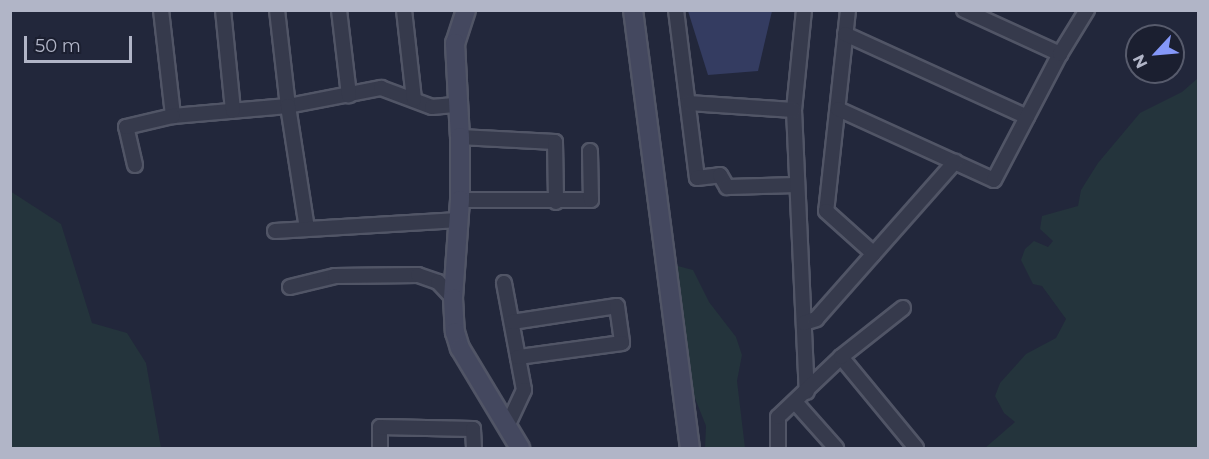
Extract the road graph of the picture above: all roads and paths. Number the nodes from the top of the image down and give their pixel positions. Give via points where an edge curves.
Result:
1 (161, 10) edge
2 (223, 10) edge
3 (277, 10) edge
4 (339, 10) edge
5 (404, 10) edge
6 (466, 10) edge
7 (633, 10) edge
8 (676, 10) edge
9 (804, 10) edge
10 (848, 10) edge
11 (964, 10) edge
12 (1087, 10) edge
13 (845, 34) junction
14 (1060, 54) junction
15 (349, 94) junction
16 (414, 99) junction
17 (688, 103) junction
18 (457, 105) junction
19 (288, 106) junction
20 (838, 109) junction
21 (794, 110) junction
22 (233, 111) junction
23 (173, 116) junction
24 (1027, 117) junction
25 (460, 137) junction
26 (590, 151) dead end
27 (955, 162) junction
28 (135, 165) dead end
29 (797, 185) junction
30 (460, 200) junction
31 (556, 202) junction
32 (459, 220) junction
33 (307, 229) junction
34 (275, 231) dead end
35 (874, 254) junction
36 (504, 283) dead end
37 (290, 287) dead end
38 (453, 298) junction
39 (903, 308) dead end
40 (512, 322) junction
41 (804, 323) junction
42 (518, 357) junction
43 (841, 357) junction
44 (807, 392) junction
45 (795, 402) junction
46 (507, 426) junction
47 (380, 448) edge
48 (474, 448) edge
49 (520, 448) edge
50 (690, 448) edge
51 (778, 448) edge
52 (836, 448) edge
53 (916, 448) edge

1 - 23 street
2 - 22 street
3 - 19 street
4 - 15 street
5 - 16 street
6 - 18 street via 455,43
7 - 50 street
8 - 17 street
9 - 21 street
10 - 13 street
11 - 14 street
12 - 14 street
13 - 20 street
13 - 24 street
14 - 24 street
15 - 16 street via 381,88
15 - 19 street
16 - 18 street via 432,107
17 - 21 street
17 - 29 street via 697,178 720,175 727,187
18 - 25 street
19 - 22 street
19 - 33 street
20 - 27 street
20 - 35 street via 826,211
21 - 29 street
22 - 23 street
23 - 28 street via 126,127
24 - 27 street via 994,180
25 - 30 street
25 - 31 street via 555,142
26 - 31 street via 591,200
27 - 35 street
29 - 41 street
30 - 31 street
30 - 32 street
32 - 33 street
32 - 38 street
33 - 34 street
35 - 41 street via 816,319
36 - 40 street
37 - 38 street via 335,276 418,275 438,282
38 - 46 street via 460,348
39 - 43 street
40 - 42 street
40 - 42 street via 617,306 622,344
41 - 44 street
42 - 46 street via 524,390
43 - 44 street
43 - 53 street
44 - 45 street
45 - 51 street via 778,417
45 - 52 street
46 - 49 street
47 - 48 street via 380,427 474,429

